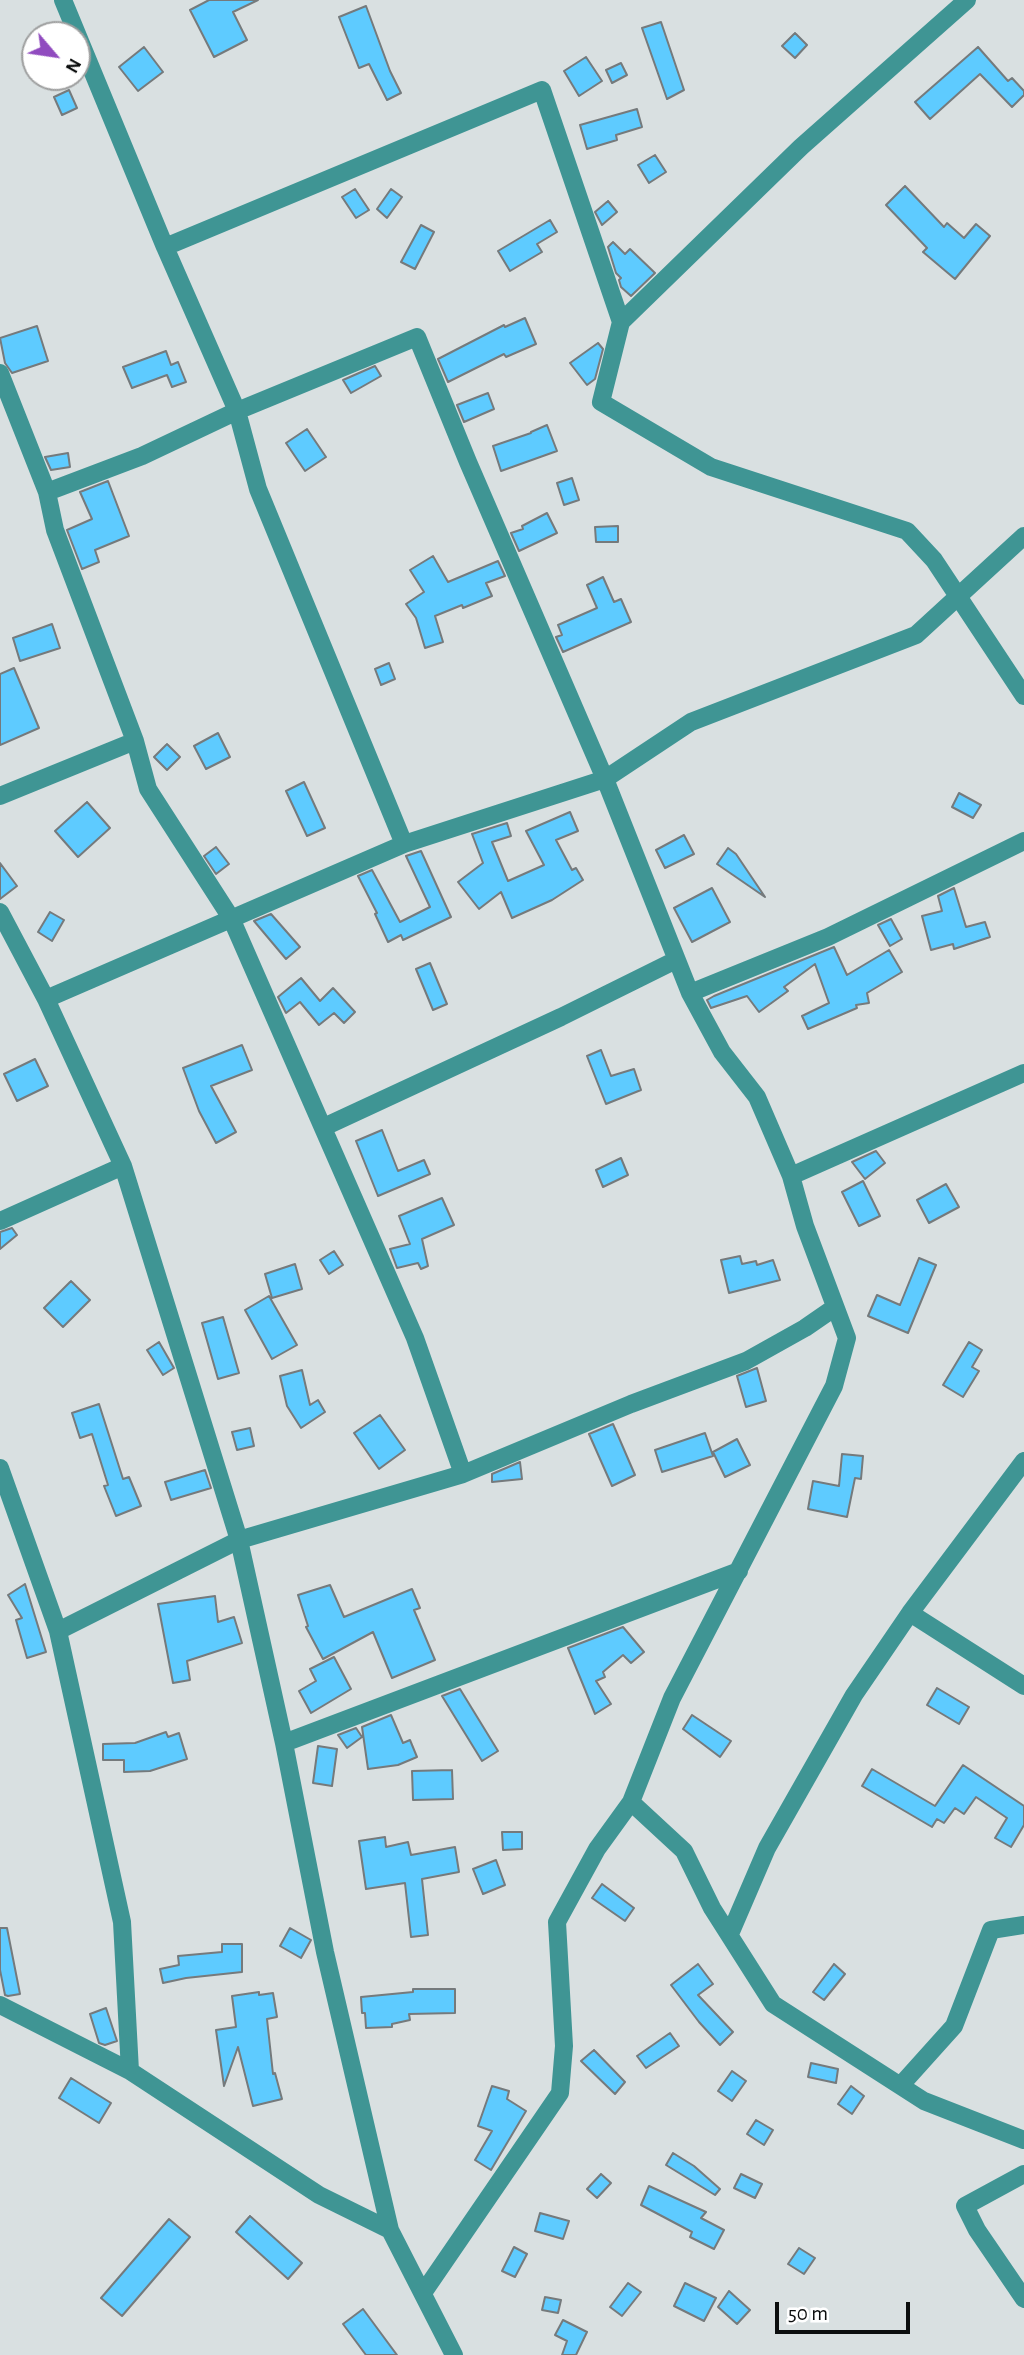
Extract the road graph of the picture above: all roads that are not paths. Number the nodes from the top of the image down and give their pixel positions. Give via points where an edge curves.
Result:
1 (63, 0) edge
2 (967, 0) edge
3 (165, 247) junction
4 (621, 322) junction
5 (0, 373) edge
6 (237, 411) junction
7 (47, 492) junction
8 (1024, 536) edge
9 (958, 598) junction
10 (1024, 696) edge
11 (135, 741) junction
12 (605, 779) junction
13 (0, 796) edge
14 (1024, 841) edge
15 (404, 844) junction
16 (0, 912) edge
17 (231, 918) junction
18 (676, 960) junction
19 (690, 993) junction
20 (46, 999) junction
21 (1024, 1073) edge
22 (324, 1127) junction
23 (122, 1166) junction
24 (791, 1176) junction
25 (0, 1221) edge
26 (834, 1308) junction
27 (1024, 1461) edge
28 (0, 1468) edge
29 (463, 1474) junction
30 (239, 1540) junction
31 (739, 1571) junction
32 (910, 1613) junction
33 (58, 1631) junction
34 (1024, 1686) edge
35 (284, 1743) junction
36 (631, 1802) junction
37 (1024, 1925) edge
38 (730, 1934) junction
39 (0, 2005) edge
40 (130, 2071) junction
41 (901, 2085) junction
42 (1024, 2140) edge
43 (1024, 2174) edge
44 (390, 2230) junction
45 (423, 2293) junction
46 (1024, 2299) edge
47 (454, 2355) edge

1 - 3 street
2 - 4 street via 801,147
3 - 4 street via 542,90
3 - 6 street
4 - 9 street via 601,402 710,467 907,531 934,560
5 - 7 street
6 - 7 street via 142,456
6 - 12 street via 417,337
6 - 15 street via 258,489
7 - 11 street via 55,530
8 - 9 street
9 - 10 street
9 - 12 street via 916,635 691,722
11 - 13 street
11 - 17 street via 148,789
12 - 15 street
12 - 18 street
14 - 19 street via 828,937
15 - 17 street
16 - 20 street
17 - 20 street
17 - 22 street
18 - 19 street
18 - 22 street
19 - 24 street via 722,1052 757,1097
20 - 23 street
21 - 24 street
22 - 29 street via 415,1338
23 - 25 street
23 - 30 street
24 - 26 street
26 - 29 street via 746,1361
26 - 31 street via 847,1338 834,1386
27 - 32 street
28 - 33 street
29 - 30 street
30 - 33 street
30 - 35 street
31 - 35 street
31 - 36 street via 672,1698
32 - 34 street
32 - 38 street via 854,1695 767,1848
33 - 40 street via 122,1922
35 - 44 street via 325,1952
36 - 38 street via 684,1851
36 - 45 street via 597,1849 557,1922 565,2046 561,2093
37 - 41 street via 991,1930 954,2026
38 - 41 street via 773,2004
39 - 40 street
40 - 44 street via 319,2195
41 - 42 street via 923,2101
43 - 46 street via 965,2206
44 - 45 street
45 - 47 street

